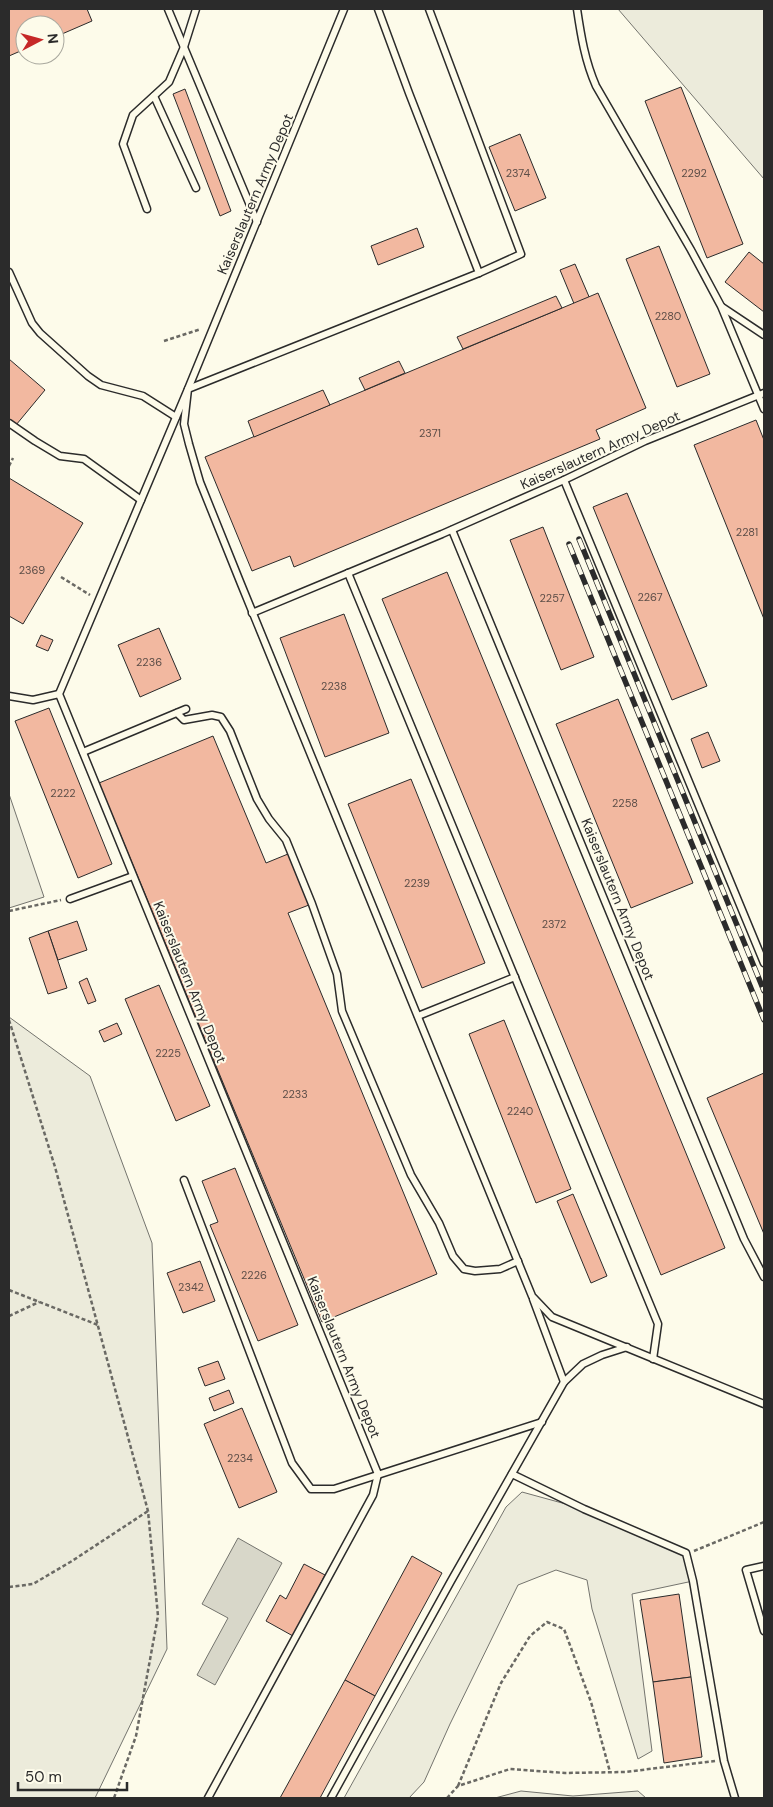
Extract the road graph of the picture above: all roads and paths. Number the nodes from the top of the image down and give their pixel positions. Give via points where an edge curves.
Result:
1 (168, 9) edge
2 (196, 9) edge
3 (344, 9) edge
4 (378, 9) edge
5 (429, 9) edge
6 (577, 9) edge
7 (184, 47) junction
8 (154, 96) junction
9 (196, 188) dead end
10 (147, 209) dead end
11 (257, 222) junction
12 (9, 272) edge
13 (479, 273) junction
14 (720, 306) junction
15 (203, 328) dead end
16 (764, 335) edge
17 (164, 341) dead end
18 (188, 390) junction
19 (761, 394) edge
20 (764, 409) edge
21 (176, 417) junction
22 (9, 422) edge
23 (14, 458) dead end
24 (9, 466) edge
25 (564, 480) junction
26 (141, 500) junction
27 (452, 530) junction
28 (348, 573) junction
29 (61, 578) dead end
30 (98, 600) junction
31 (252, 613) junction
32 (59, 694) junction
33 (9, 696) edge
34 (186, 709) dead end
35 (177, 713) junction
36 (83, 752) junction
37 (133, 876) junction
38 (70, 899) joint
39 (9, 911) edge
40 (764, 963) edge
41 (515, 977) junction
42 (418, 1016) junction
43 (9, 1020) edge
44 (184, 1180) dead end
45 (518, 1261) junction
46 (764, 1277) edge
47 (9, 1290) edge
48 (532, 1296) junction
49 (40, 1302) junction
50 (9, 1316) edge
51 (98, 1326) junction
52 (627, 1348) junction
53 (653, 1358) junction
54 (564, 1382) junction
55 (764, 1404) edge
56 (542, 1422) junction
57 (378, 1474) junction
58 (512, 1474) junction
59 (148, 1511) junction
60 (764, 1522) edge
61 (686, 1553) junction
62 (764, 1566) edge
63 (9, 1587) edge
64 (764, 1631) edge
65 (724, 1761) junction
66 (610, 1772) junction
67 (458, 1786) junction
68 (114, 1798) edge
69 (208, 1798) edge
70 (331, 1798) edge
71 (447, 1798) edge
72 (735, 1798) edge

1 - 7 lane
2 - 7 lane
3 - 11 lane, Kaiserslautern Army Depot
4 - 13 lane
5 - 13 lane via 521,254
6 - 14 lane via 588,68 596,86
7 - 8 lane via 169,82
7 - 11 lane
8 - 9 lane
8 - 10 lane via 133,115 123,144
11 - 18 lane, Kaiserslautern Army Depot
12 - 21 lane via 32,324 88,376 102,385 143,396
13 - 18 lane
14 - 16 lane
14 - 19 lane
15 - 17 path
18 - 21 lane, Kaiserslautern Army Depot
18 - 31 lane, Kaiserslautern Army Depot via 184,424 200,482
19 - 20 lane
19 - 25 lane, Kaiserslautern Army Depot via 645,441
21 - 26 lane, Kaiserslautern Army Depot
22 - 26 lane via 60,456 84,459
23 - 24 path
25 - 27 lane, Kaiserslautern Army Depot
25 - 40 lane
26 - 30 lane, Kaiserslautern Army Depot
27 - 28 lane, Kaiserslautern Army Depot
27 - 46 lane, Kaiserslautern Army Depot via 741,1230
28 - 31 lane, Kaiserslautern Army Depot
28 - 41 lane
29 - 30 path
30 - 32 lane, Kaiserslautern Army Depot
31 - 42 lane, Kaiserslautern Army Depot
32 - 33 lane via 33,700
32 - 36 lane, Kaiserslautern Army Depot
34 - 35 lane
35 - 36 lane
35 - 45 lane via 184,720 212,715 221,717 230,731 257,799 286,840 337,974 342,1011 412,1175 453,1256 464,1269 474,1272 500,1269
36 - 37 lane, Kaiserslautern Army Depot
37 - 38 lane
37 - 57 lane, Kaiserslautern Army Depot
38 - 39 path
41 - 42 lane
41 - 53 lane via 658,1324
42 - 45 lane, Kaiserslautern Army Depot
43 - 51 path via 55,1167
44 - 57 lane via 292,1463 311,1489 334,1489
45 - 48 lane, Kaiserslautern Army Depot
47 - 49 path
48 - 52 lane, Kaiserslautern Army Depot via 552,1317
48 - 54 lane
49 - 50 path
49 - 51 path
51 - 59 path
52 - 53 lane, Kaiserslautern Army Depot
52 - 54 lane via 583,1364
53 - 55 lane, Kaiserslautern Army Depot
54 - 56 lane
56 - 57 lane
56 - 58 lane
57 - 69 lane via 374,1496
58 - 61 lane
58 - 70 lane
59 - 63 path via 33,1584
59 - 68 path via 158,1616 136,1736
60 - 61 path
61 - 65 lane
62 - 64 lane via 746,1570
65 - 66 path
65 - 72 lane
66 - 67 path via 510,1769
66 - 67 path via 591,1702 564,1629 547,1622 530,1636 501,1683
67 - 71 path

